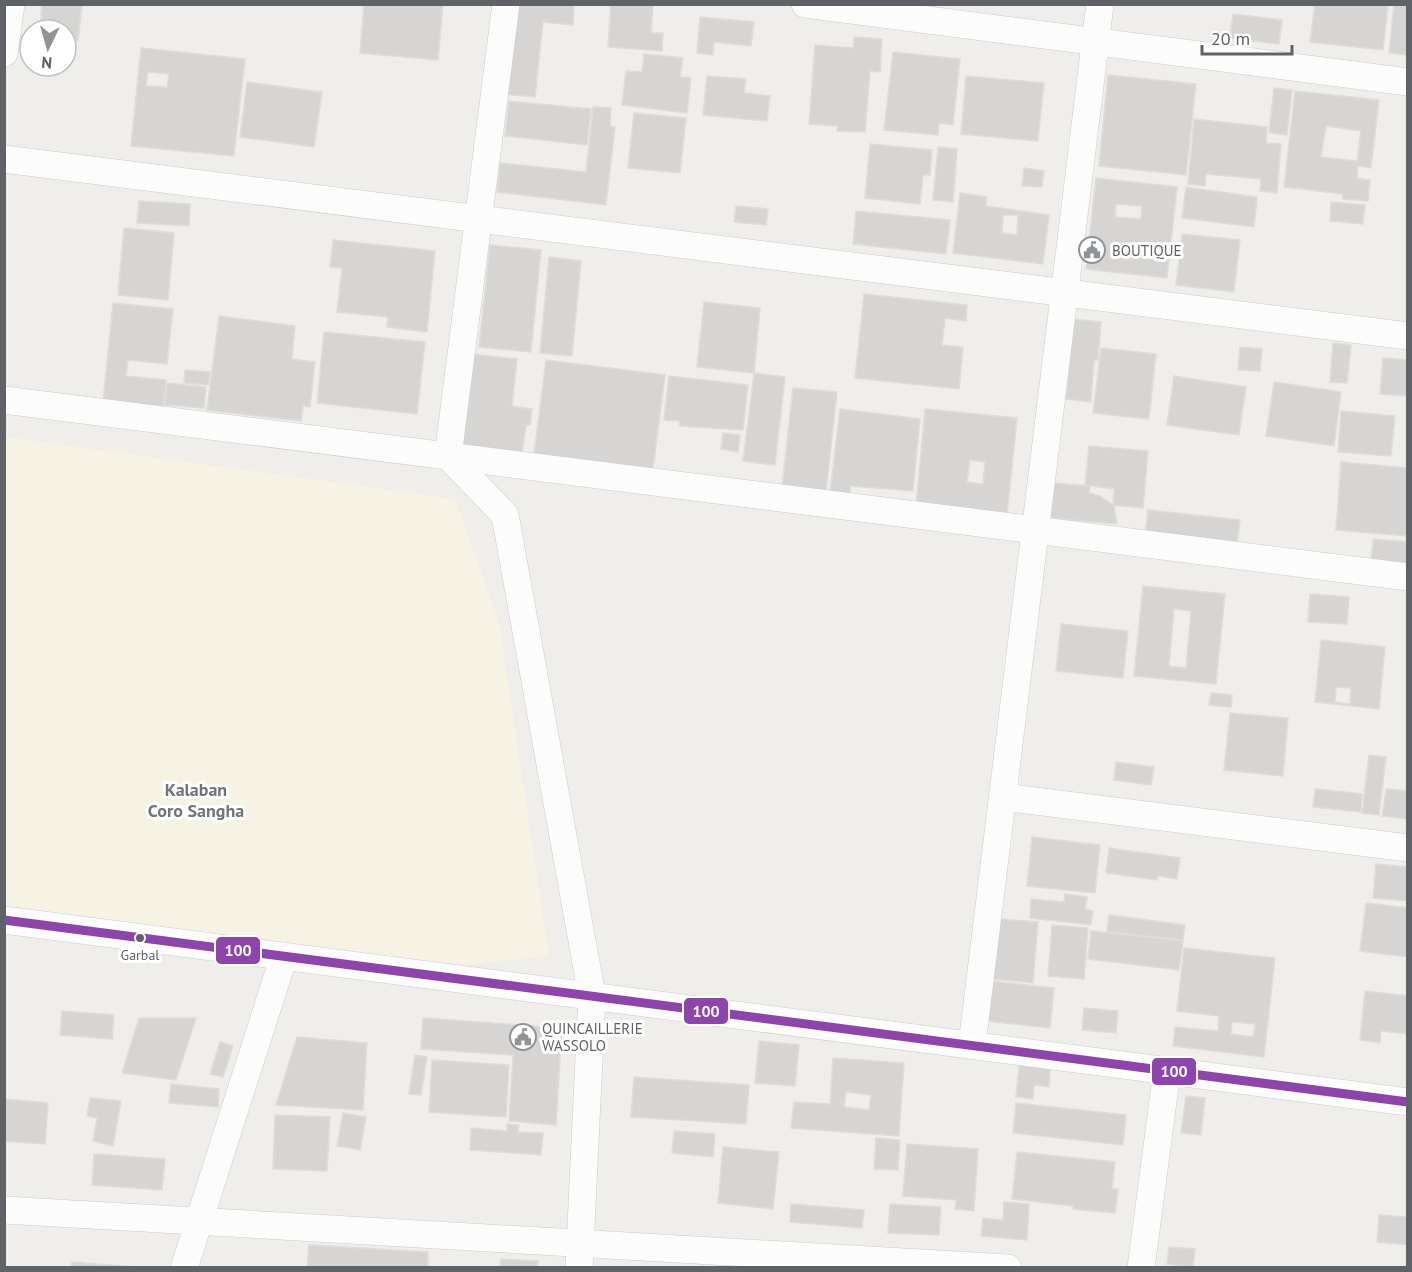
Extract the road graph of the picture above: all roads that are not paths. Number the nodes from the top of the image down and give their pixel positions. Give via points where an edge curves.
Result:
1 (11, 4) edge
2 (506, 4) edge
3 (805, 4) edge
4 (1100, 4) edge
5 (1095, 42) junction
6 (4, 53) edge
7 (1407, 82) edge
8 (4, 159) edge
9 (478, 219) junction
10 (1065, 293) junction
11 (1407, 336) edge
12 (4, 400) edge
13 (448, 456) junction
14 (1036, 530) junction
15 (1407, 577) edge
16 (1003, 797) junction
17 (1407, 848) edge
18 (4, 920) edge
19 (284, 956) junction
20 (592, 996) junction
21 (972, 1046) junction
22 (1167, 1071) junction
23 (1407, 1102) edge
24 (4, 1210) edge
25 (199, 1220) junction
26 (580, 1255) edge
27 (184, 1268) edge
28 (1008, 1268) edge
29 (1141, 1268) edge

1 - 6 street
2 - 9 street
3 - 5 street
4 - 5 street
5 - 7 street
5 - 10 street
8 - 9 street
9 - 10 street
9 - 13 street
10 - 11 street
10 - 14 street
12 - 13 street
13 - 14 street
13 - 20 street via 505,515
14 - 15 street
14 - 16 street
16 - 17 street
16 - 21 street
18 - 19 street
19 - 20 street
19 - 25 street
20 - 21 street
20 - 26 street
21 - 22 street
22 - 23 street
22 - 29 street
24 - 25 street
25 - 26 street
25 - 27 street
26 - 28 street

